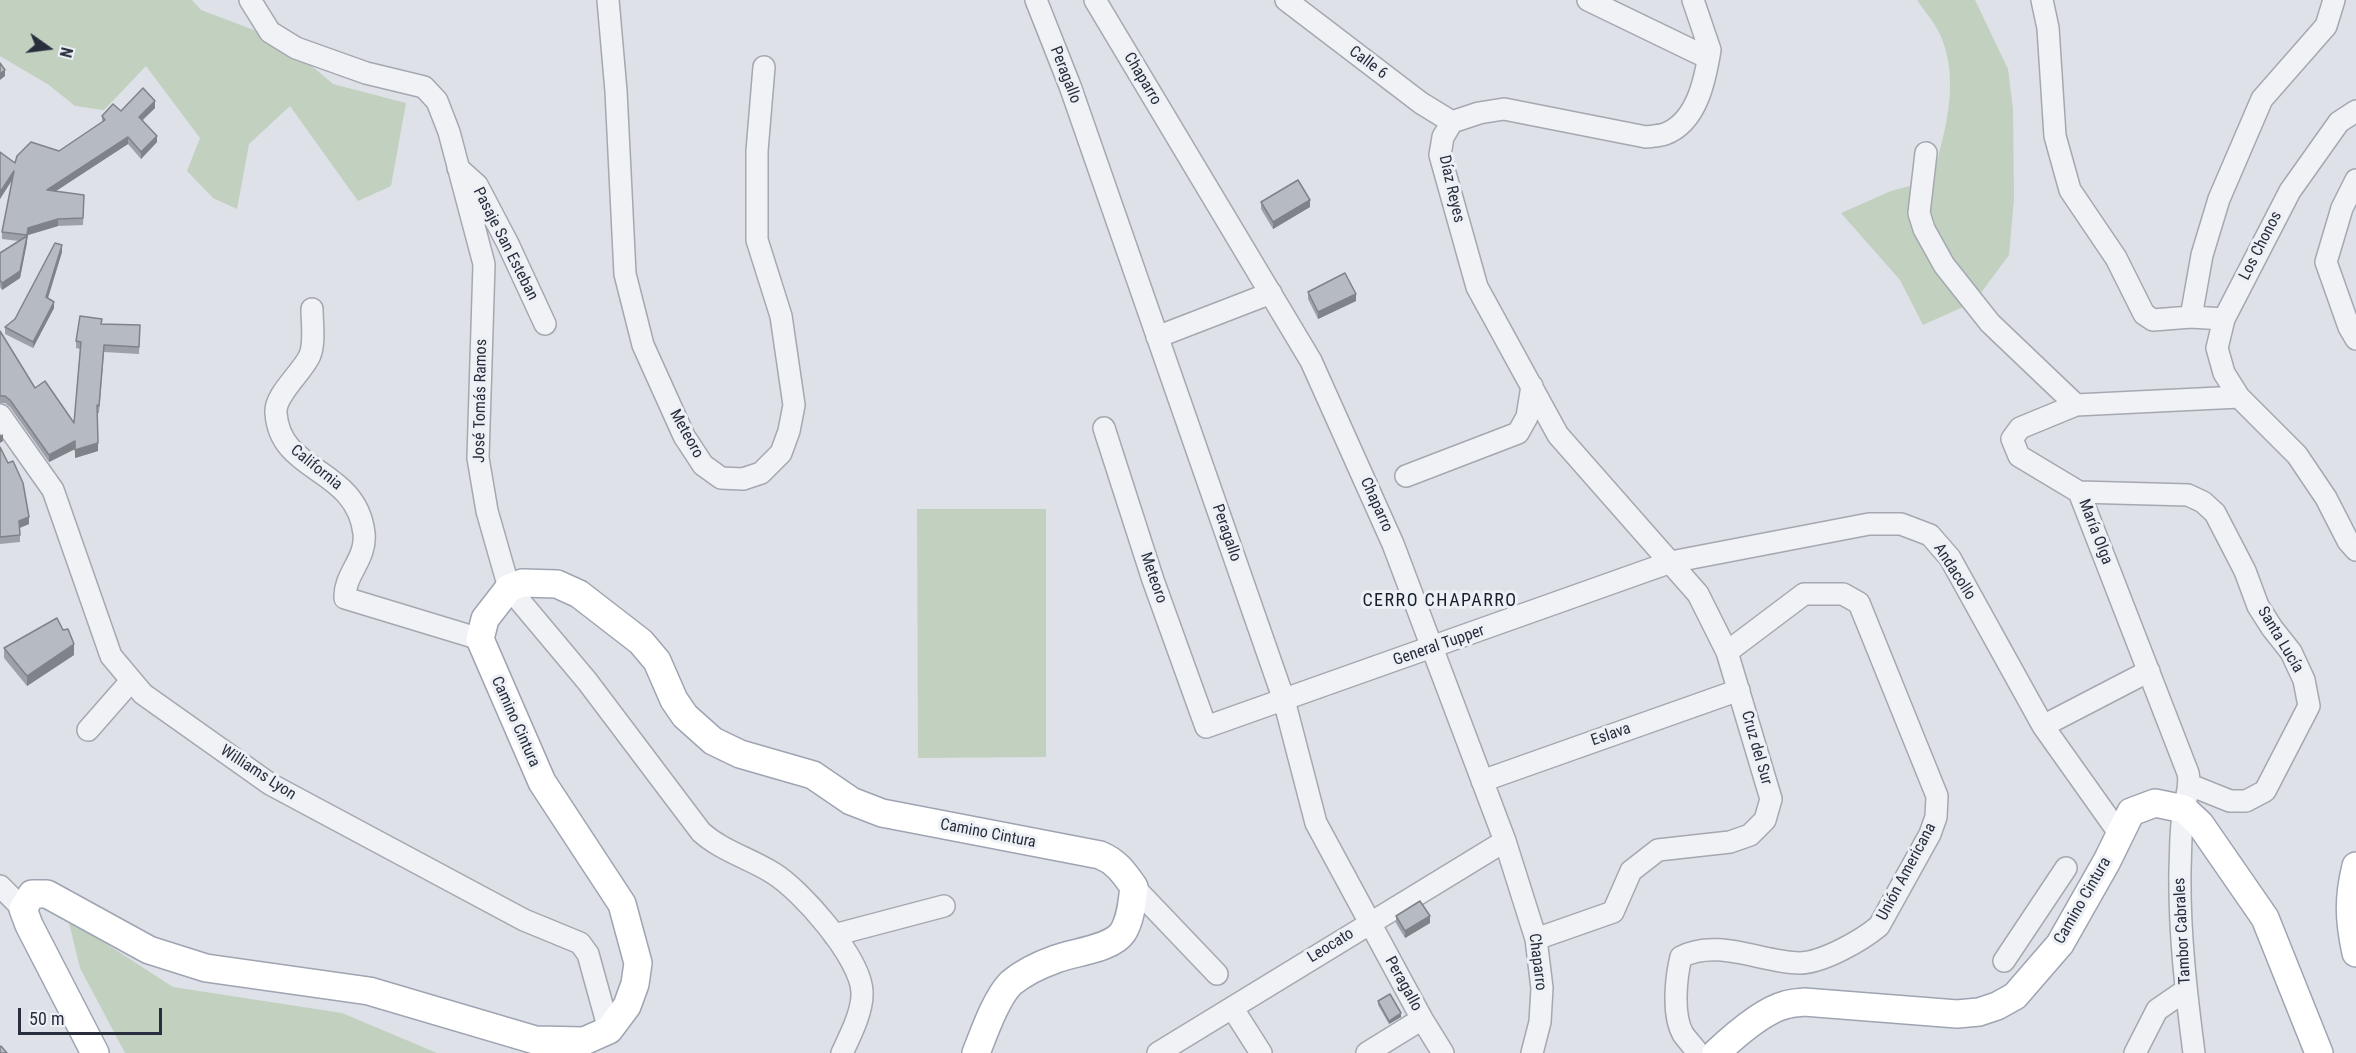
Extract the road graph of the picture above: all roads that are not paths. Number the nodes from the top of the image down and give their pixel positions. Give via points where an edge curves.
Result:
1 (250, 0) edge
2 (608, 0) edge
3 (1036, 0) edge
4 (1095, 0) edge
5 (1286, 0) edge
6 (1588, 0) edge
7 (1693, 0) edge
8 (2042, 0) edge
9 (2334, 0) edge
10 (1708, 58) junction
11 (764, 67) dead end
12 (2356, 111) edge
13 (1452, 122) junction
14 (1926, 153) dead end
15 (458, 168) junction
16 (2356, 180) edge
17 (1271, 293) junction
18 (312, 309) dead end
19 (2191, 317) junction
20 (2224, 319) junction
21 (545, 324) dead end
22 (1157, 337) junction
23 (2356, 339) edge
24 (1532, 386) junction
25 (2239, 398) junction
26 (2076, 405) junction
27 (0, 415) edge
28 (1104, 428) dead end
29 (1406, 476) dead end
30 (2079, 492) junction
31 (2356, 550) edge
32 (1671, 562) junction
33 (509, 588) junction
34 (480, 639) junction
35 (1433, 648) junction
36 (1727, 651) junction
37 (2149, 671) junction
38 (131, 681) junction
39 (1739, 690) junction
40 (1284, 700) junction
41 (2043, 726) junction
42 (1206, 727) joint
43 (88, 730) dead end
44 (1482, 781) junction
45 (2187, 797) junction
46 (2119, 833) junction
47 (1505, 841) junction
48 (2356, 866) edge
49 (2066, 868) dead end
50 (0, 886) edge
51 (1134, 887) junction
52 (944, 906) dead end
53 (23, 909) junction
54 (1369, 922) junction
55 (834, 935) junction
56 (1536, 939) junction
57 (2356, 953) edge
58 (2004, 961) dead end
59 (1217, 974) dead end
60 (2186, 990) junction
61 (1233, 1009) junction
62 (1422, 1019) junction
63 (609, 1030) junction
64 (95, 1053) edge
65 (842, 1053) edge
66 (976, 1053) edge
67 (1158, 1053) edge
68 (1261, 1053) edge
69 (1367, 1053) edge
70 (1443, 1053) edge
71 (1532, 1053) edge
72 (1698, 1053) edge
73 (1716, 1053) edge
74 (2135, 1053) edge
75 (2194, 1053) edge
76 (2319, 1053) edge

1 - 15 street, José Tomás Ramos via 270,32 296,48 366,73 424,87 437,101
2 - 11 street, Meteoro via 625,274 643,345 684,436 704,465 721,477 743,479 761,473 781,453 794,405 781,316 757,240 757,151
3 - 22 street, Peragallo via 1071,86
4 - 17 street, Chaparro
5 - 13 street, Calle 6 via 1421,103
6 - 10 street
7 - 10 street via 1710,50
8 - 19 street via 2048,28 2055,136 2070,190 2116,258 2144,314 2153,320
9 - 19 street via 2326,26 2262,99 2219,199 2202,255
10 - 13 street via 1697,103 1683,122 1666,134 1646,137 1504,110
12 - 20 street, Los Chonos via 2339,122 2290,190
13 - 24 street, Díaz Reyes via 1443,137 1440,155 1477,287
14 - 26 street via 1919,213 1944,265 1990,323
15 - 21 street, Pasaje San Esteban via 477,185
15 - 33 street, José Tomás Ramos via 484,264 478,458 487,512
16 - 23 street via 2342,208 2326,262
17 - 22 street
17 - 35 street, Chaparro via 1311,361 1393,544
18 - 34 street, California via 312,351 276,403 275,411 288,447 341,486 359,513 364,534 362,555 347,580 345,598
19 - 20 street
20 - 25 street, Los Chonos via 2217,348 2224,373
22 - 40 street, Peragallo
24 - 29 street via 1527,417 1518,433
24 - 32 street, Díaz Reyes via 1558,435
25 - 26 street, María Olga
25 - 31 street, Los Chonos via 2297,455
26 - 30 street, María Olga via 2020,428 2012,439 2019,456
27 - 38 street, Williams Lyon via 53,490 111,656
28 - 42 street, Meteoro
30 - 37 street, María Olga
30 - 45 street, Santa Lucía via 2188,495 2204,502 2215,513 2258,606 2291,652 2304,680 2309,706 2265,791 2246,801
32 - 35 street, General Tupper
32 - 36 street, Cruz del Sur via 1698,594
32 - 41 street, Andacollo via 1869,524 1901,524 1930,536 1950,558
33 - 34 main road via 485,619
33 - 51 main road, Camino Cintura via 542,582 579,594 649,650 685,716 727,749 813,774 851,801 882,813 1100,855 1121,868
33 - 55 street, José Tomás Ramos via 587,681 700,832 786,882
34 - 63 main road, Camino Cintura via 542,782 622,904 638,963 627,1006
35 - 40 street, General Tupper
35 - 44 street, Chaparro
36 - 39 street, Cruz del Sur
36 - 72 street, Unión Americana via 1804,594 1843,594 1859,603 1937,796 1936,817 1878,927 1867,936 1819,959 1800,963 1713,950 1694,950 1681,957 1676,976 1677,1011 1682,1032
37 - 41 street
37 - 45 street, María Olga via 2188,773
38 - 43 street
38 - 63 street, Williams Lyon via 143,694 270,784 524,920 580,943 592,964
39 - 44 street, Eslava
39 - 56 street, Cruz del Sur via 1771,799 1765,820 1750,835 1730,842 1658,850 1631,872 1613,912
40 - 42 street, General Tupper
40 - 54 street, Peragallo via 1316,823
41 - 46 street, Andacollo
44 - 47 street, Chaparro
45 - 46 main road, Camino Cintura via 2155,803 2131,813
45 - 60 street, Tambor Cabrales via 2180,909
45 - 76 main road via 2200,824 2265,918
46 - 73 main road, Camino Cintura via 2108,861 2060,944 2015,996 1997,1006 1957,1014 1804,1002 1784,1005 1733,1037
47 - 54 street, Leocato
47 - 56 street, Chaparro
48 - 57 main road via 2350,893 2350,922
49 - 58 street
50 - 53 street
51 - 59 street
51 - 66 main road via 1128,921 1117,939 1053,960 1010,984
52 - 55 street
53 - 63 main road via 32,894 47,894 149,950 206,968 369,991 535,1040 584,1041
53 - 64 main road
54 - 61 street, Leocato
54 - 62 street, Peragallo
55 - 65 street, José Tomás Ramos via 853,963 862,992
56 - 71 street, Chaparro via 1542,988 1540,1022
60 - 74 street via 2157,1010
60 - 75 street, Tambor Cabrales
61 - 67 street, Leocato
61 - 68 street
62 - 69 street
62 - 70 street, Peragallo

